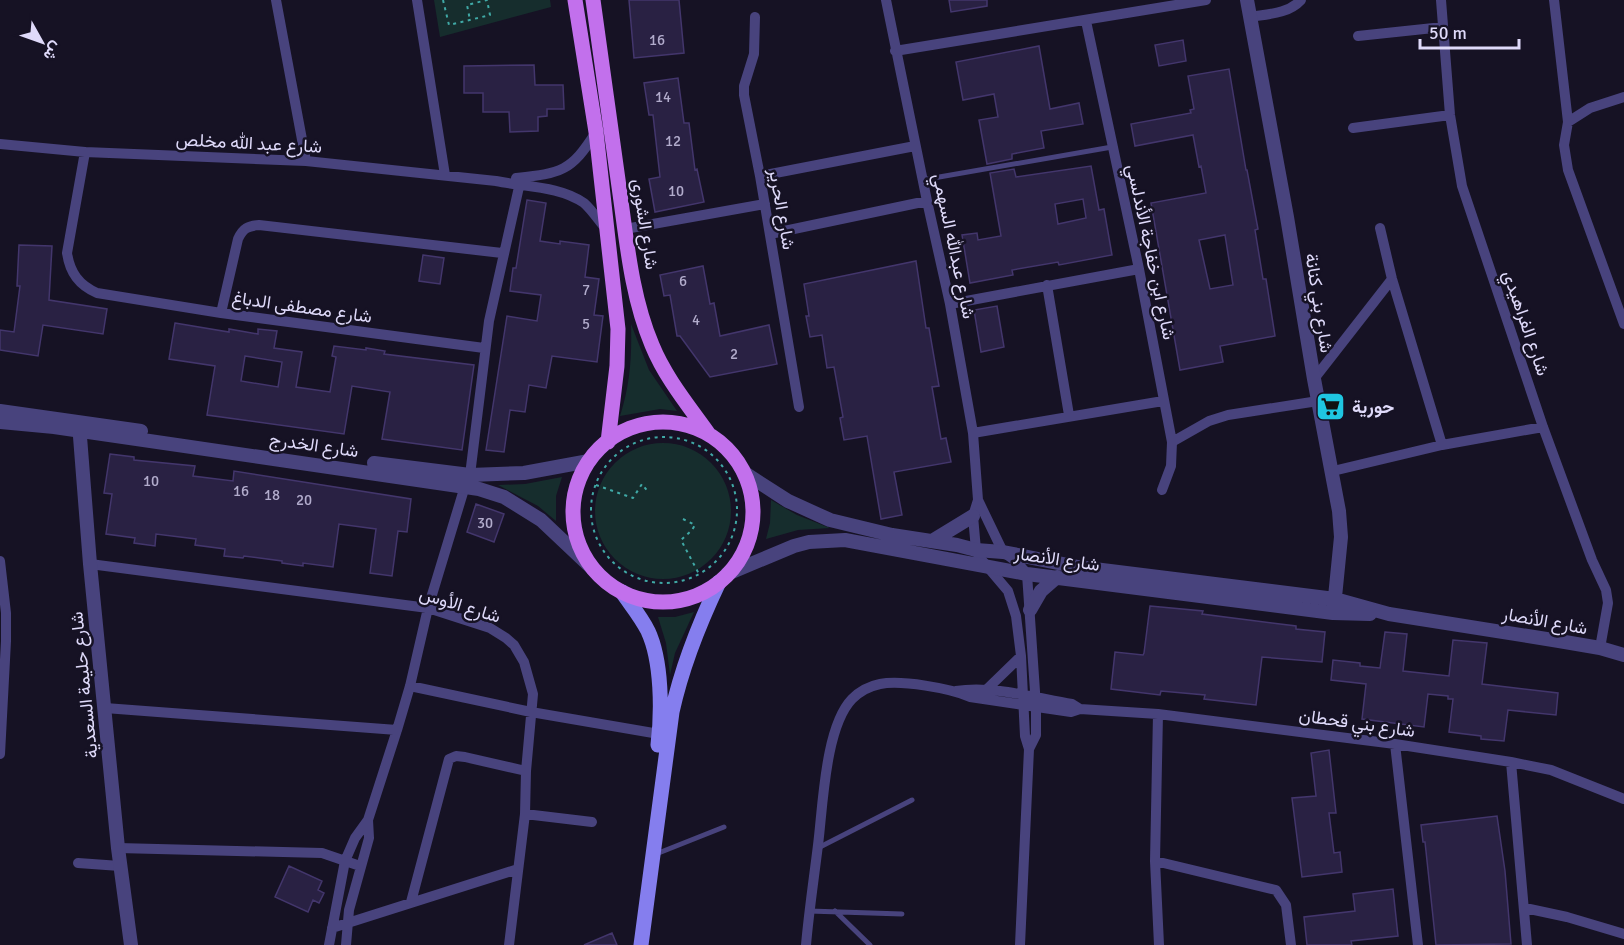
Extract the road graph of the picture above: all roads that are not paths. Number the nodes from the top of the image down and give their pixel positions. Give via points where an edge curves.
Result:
1 (276, 0) edge
2 (417, 0) edge
3 (575, 0) edge
4 (593, 0) edge
5 (886, 0) edge
6 (1206, 0) edge
7 (1247, 0) edge
8 (1301, 0) edge
9 (1441, 0) edge
10 (1554, 0) edge
11 (755, 17) dead end
12 (1250, 17) junction
13 (1086, 21) junction
14 (1443, 27) junction
15 (1358, 36) dead end
16 (895, 51) junction
17 (1624, 97) edge
18 (1450, 115) junction
19 (1568, 122) junction
20 (1353, 128) dead end
21 (596, 132) junction
22 (0, 144) edge
23 (915, 146) junction
24 (1112, 147) junction
25 (85, 152) junction
26 (306, 161) junction
27 (445, 176) junction
28 (760, 176) junction
29 (922, 180) junction
30 (521, 182) junction
31 (927, 201) junction
32 (765, 204) junction
33 (625, 228) junction
34 (1380, 228) dead end
35 (608, 231) junction
36 (770, 234) junction
37 (502, 254) junction
38 (1139, 268) junction
39 (1392, 279) junction
40 (1047, 285) junction
41 (950, 304) junction
42 (221, 313) junction
43 (1624, 324) edge
44 (484, 348) junction
45 (1314, 379) junction
46 (1163, 400) junction
47 (1318, 400) junction
48 (799, 407) dead end
49 (0, 411) edge
50 (1069, 415) junction
51 (0, 422) edge
52 (79, 427) junction
53 (1543, 427) junction
54 (973, 433) junction
55 (710, 436) junction
56 (608, 442) junction
57 (1172, 442) junction
58 (1442, 445) junction
59 (589, 461) junction
60 (1333, 471) junction
61 (743, 472) junction
62 (467, 481) junction
63 (1162, 490) dead end
64 (978, 500) junction
65 (973, 516) junction
66 (932, 541) junction
67 (976, 550) junction
68 (1003, 552) junction
69 (0, 561) edge
70 (90, 564) junction
71 (987, 567) junction
72 (595, 571) junction
73 (1027, 574) junction
74 (1057, 577) junction
75 (723, 578) junction
76 (1135, 581) junction
77 (1246, 588) junction
78 (622, 592) junction
79 (1335, 598) junction
80 (1246, 603) junction
81 (428, 609) junction
82 (1030, 610) junction
83 (1333, 614) junction
84 (1389, 614) junction
85 (1600, 648) junction
86 (1624, 655) edge
87 (1021, 656) junction
88 (411, 686) junction
89 (986, 690) junction
90 (956, 691) junction
91 (1023, 700) junction
92 (1036, 702) junction
93 (105, 708) junction
94 (531, 712) junction
95 (1158, 714) junction
96 (397, 730) junction
97 (659, 734) junction
98 (1395, 744) junction
99 (1029, 749) junction
100 (0, 754) edge
101 (1512, 762) junction
102 (526, 771) junction
103 (1624, 799) edge
104 (912, 800) dead end
105 (525, 814) junction
106 (368, 820) junction
107 (592, 822) dead end
108 (724, 827) dead end
109 (118, 848) junction
110 (818, 848) junction
111 (654, 854) junction
112 (345, 861) junction
113 (1155, 861) junction
114 (78, 863) dead end
115 (120, 866) junction
116 (360, 866) junction
117 (518, 869) junction
118 (649, 881) junction
119 (411, 902) junction
120 (1525, 908) junction
121 (809, 911) junction
122 (835, 911) junction
123 (902, 914) dead end
124 (348, 924) junction
125 (332, 928) junction
126 (1624, 934) edge
127 (131, 945) edge
128 (329, 945) edge
129 (346, 945) edge
130 (509, 945) edge
131 (641, 945) edge
132 (806, 945) edge
133 (870, 945) edge
134 (1020, 945) edge
135 (1159, 945) edge
136 (1291, 945) edge
137 (1418, 945) edge
138 (1527, 945) edge

1 - 26 street
2 - 27 street
3 - 21 main road, شارع الشورى
4 - 33 main road, شارع الشورى
5 - 16 street, شارع عبدالله السهمي
6 - 13 street
7 - 12 street, شارع بني كنانة
8 - 12 street via 1279,12
9 - 14 street, شارع الفراهيدي
10 - 19 street
11 - 28 street, شارع الحرير via 754,54 744,95
12 - 45 street, شارع بني كنانة
13 - 16 street
13 - 24 street, شارع ابن خفاجة الأندلسي
14 - 15 street
14 - 18 street, شارع الفراهيدي
16 - 23 street, شارع عبدالله السهمي
17 - 19 street via 1590,108
18 - 20 street
18 - 53 street, شارع الفراهيدي via 1462,186
19 - 43 street via 1564,145 1568,170
21 - 30 street, شارع عبد الله مخلص via 569,166
21 - 35 main road, شارع الشورى
22 - 25 street, شارع عبد الله مخلص
23 - 28 street
23 - 29 street, شارع عبدالله السهمي
24 - 29 lane
24 - 38 street, شارع ابن خفاجة الأندلسي
25 - 26 street, شارع عبد الله مخلص
25 - 42 street, شارع مصطفى الدباغ via 67,253 76,279 97,293
26 - 27 street, شارع عبد الله مخلص
27 - 30 street, شارع عبد الله مخلص
28 - 32 street, شارع الحرير
29 - 31 street, شارع عبدالله السهمي
30 - 35 street, شارع عبد الله مخلص via 572,196 586,205
30 - 37 street
31 - 36 street
31 - 41 street, شارع عبدالله السهمي
32 - 33 street
32 - 36 street, شارع الحرير
33 - 55 main road, شارع الشورى via 635,290 652,346
34 - 39 street
35 - 56 main road, شارع الشورى via 618,339
36 - 48 street, شارع الحرير
37 - 42 street via 250,226 242,230 238,239
37 - 44 street
38 - 40 street
38 - 46 street, شارع ابن خفاجة الأندلسي
39 - 45 street
39 - 58 street
40 - 41 street
40 - 50 street
41 - 54 street, شارع عبدالله السهمي
42 - 44 street, شارع مصطفى الدباغ
44 - 62 street
45 - 47 street, شارع بني كنانة
46 - 50 street
46 - 57 street, شارع ابن خفاجة الأندلسي
47 - 57 street via 1228,415
47 - 60 street, شارع بني كنانة
49 - 52 street, شارع الخدرج
50 - 54 street
51 - 52 street, شارع الخدرج
52 - 62 street, شارع الخدرج via 263,456
52 - 70 street, شارع حليمة السعدية
53 - 58 street
53 - 85 street, شارع الفراهيدي via 1606,590 1608,603
54 - 64 street, شارع عبدالله السهمي
55 - 56 main road via 685,426 658,423 636,427
55 - 61 main road via 729,452
56 - 59 main road
57 - 63 street, شارع ابن خفاجة الأندلسي via 1171,466
58 - 60 street
59 - 62 street, شارع الخدرج
59 - 72 main road via 578,483 573,512 578,541
60 - 79 street, شارع بني كنانة via 1341,537
61 - 66 street, شارع الأنصار via 788,501 830,520
61 - 75 main road via 751,501 751,528 744,549
62 - 72 street, شارع الخدرج via 524,508
62 - 81 street
64 - 65 street, شارع عبدالله السهمي
64 - 68 street, شارع عبدالله السهمي
65 - 66 street
65 - 67 street, شارع عبدالله السهمي
66 - 67 street, شارع الأنصار
67 - 68 street, شارع الأنصار
67 - 71 street, شارع عبدالله السهمي
68 - 73 street, شارع عبدالله السهمي
68 - 76 street, شارع الأنصار
69 - 100 street via 6,641
70 - 81 street, شارع الأوس
70 - 93 street, شارع حليمة السعدية
71 - 73 street, شارع الأنصار
71 - 75 street, شارع الأنصار via 845,540 824,540 794,546
71 - 87 street, شارع عبدالله السهمي via 1013,602
72 - 78 main road
73 - 74 street, شارع الأنصار
73 - 82 street
74 - 76 street, شارع الأنصار
74 - 82 street via 1041,591
75 - 78 main road via 698,594 673,601 647,601
75 - 111 main road via 704,613 678,683
76 - 77 street, شارع الأنصار
76 - 80 street, شارع الأنصار
77 - 79 street, شارع الأنصار
77 - 80 street
78 - 97 main road via 641,618 654,648 660,692
79 - 83 street, شارع بني كنانة
79 - 84 street, شارع الأنصار
80 - 83 street, شارع الأنصار
81 - 88 street
81 - 94 street, شارع الأوس via 490,628 514,645 529,675
82 - 92 street
83 - 84 street, شارع الأنصار
84 - 85 street, شارع الأنصار
85 - 86 street, شارع الأنصار
87 - 89 street
87 - 91 street, شارع عبدالله السهمي
88 - 94 street
88 - 96 street
89 - 90 street
89 - 91 street
90 - 91 street via 970,697
90 - 110 street via 880,684 852,699 833,736
91 - 92 street, شارع بني قحطان
91 - 99 street, شارع عبدالله السهمي
92 - 95 street, شارع بني قحطان via 1071,712 1080,709
92 - 99 street via 1036,735
93 - 96 street
93 - 109 street, شارع حليمة السعدية
94 - 97 street
94 - 102 street, شارع الأوس
95 - 98 street, شارع بني قحطان
95 - 113 street
96 - 106 street
97 - 118 main road via 644,857
98 - 101 street, شارع بني قحطان
98 - 137 street
99 - 134 street
101 - 103 street, شارع بني قحطان via 1551,770
101 - 120 street
102 - 105 street, شارع الأوس
102 - 119 street via 465,757 449,759
104 - 110 lane
105 - 107 street
105 - 117 street, شارع الأوس
106 - 112 street
106 - 116 street via 369,838
108 - 111 lane
109 - 112 street via 322,854
109 - 115 street, شارع حليمة السعدية
110 - 121 street
111 - 118 main road
112 - 116 street
112 - 125 street
113 - 135 street
113 - 136 street via 1276,890 1286,905
114 - 115 street
115 - 127 street, شارع حليمة السعدية
116 - 124 street
117 - 119 street
117 - 130 street, شارع الأوس
118 - 131 main road
119 - 124 street
120 - 126 street
120 - 138 street
121 - 122 lane
121 - 132 street
122 - 123 lane
122 - 133 lane
124 - 125 street
124 - 129 street
125 - 128 street

